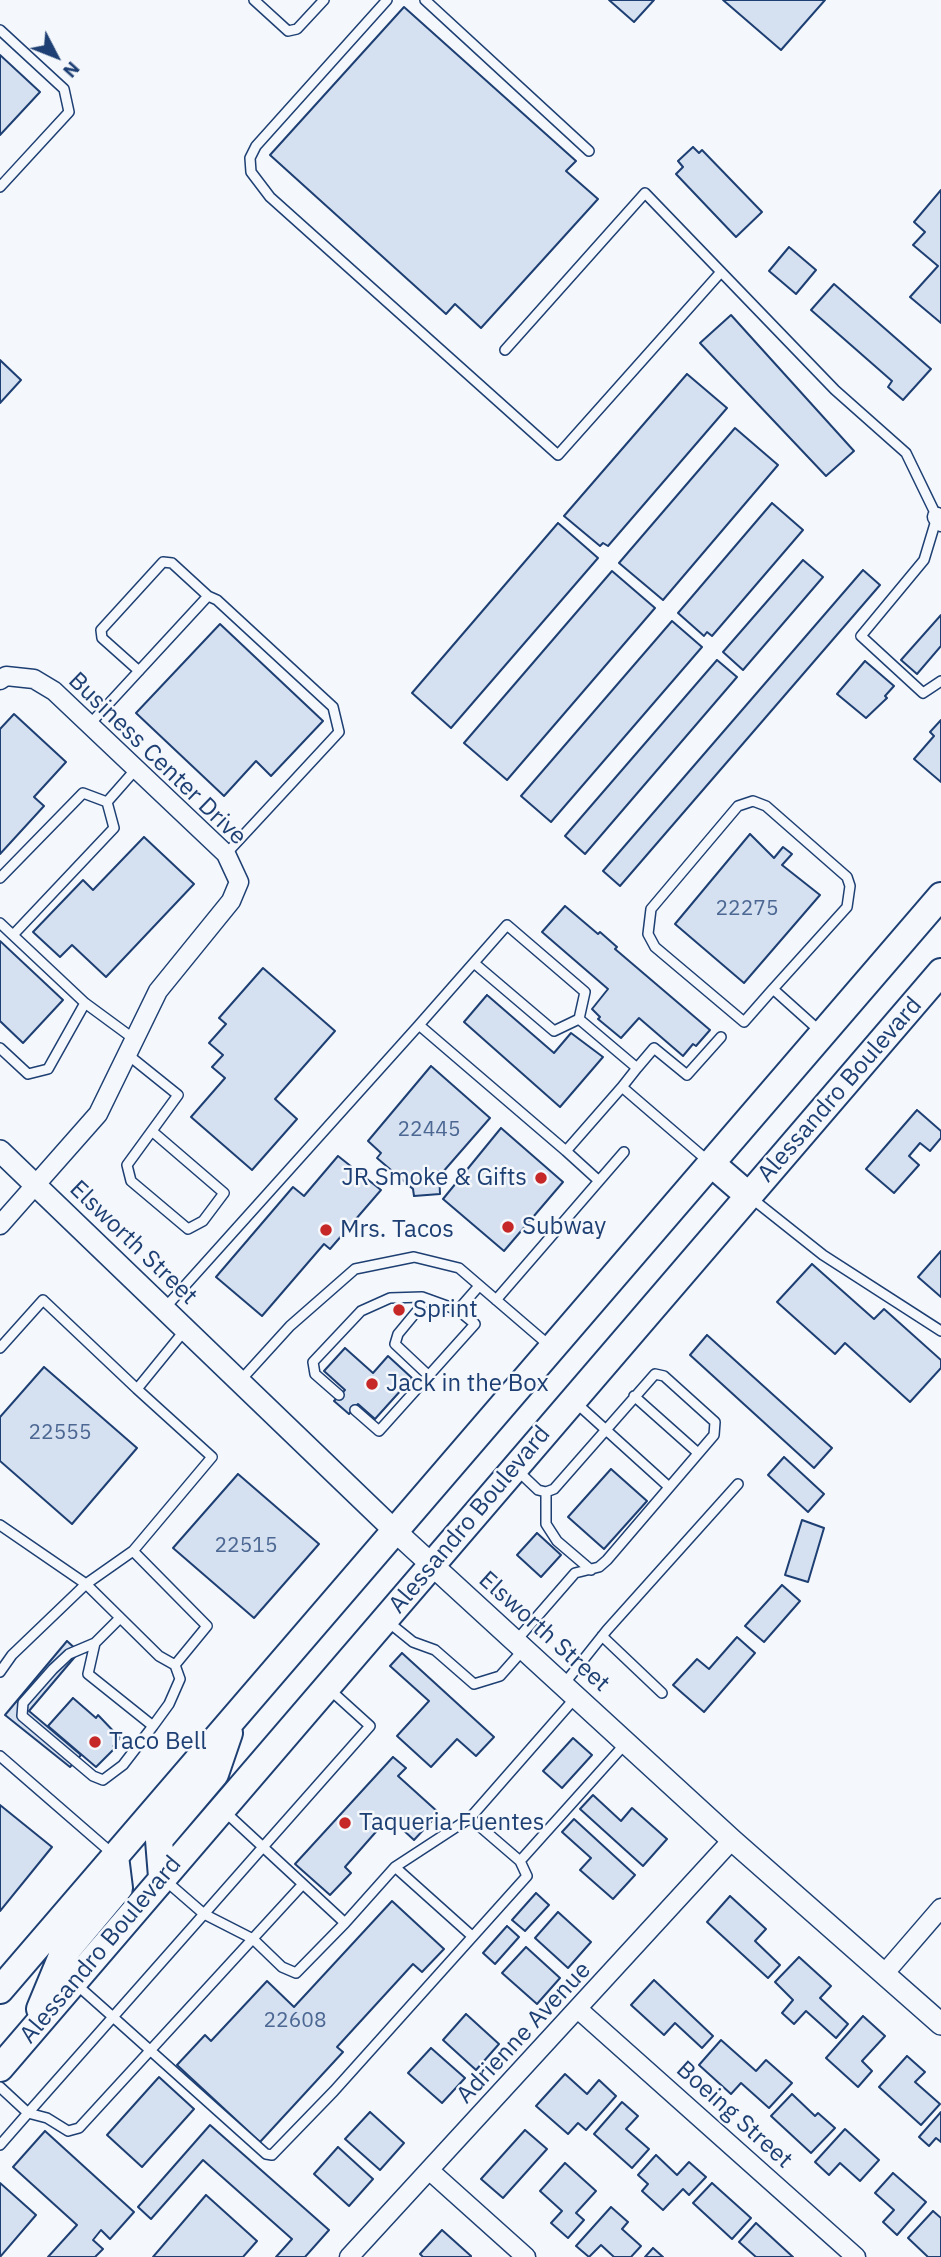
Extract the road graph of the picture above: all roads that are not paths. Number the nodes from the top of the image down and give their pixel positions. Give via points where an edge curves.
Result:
1 (254, 0) edge
2 (324, 0) edge
3 (387, 0) edge
4 (425, 0) edge
5 (0, 30) edge
6 (589, 151) dead end
7 (0, 187) edge
8 (721, 272) junction
9 (505, 350) dead end
10 (939, 519) edge
11 (212, 598) junction
12 (138, 671) junction
13 (0, 680) edge
14 (941, 681) edge
15 (89, 724) junction
16 (136, 769) junction
17 (107, 802) junction
18 (226, 854) junction
19 (0, 878) edge
20 (941, 897) edge
21 (0, 923) edge
22 (13, 935) junction
23 (474, 963) junction
24 (941, 972) edge
25 (773, 989) junction
26 (85, 1003) junction
27 (579, 1019) junction
28 (419, 1025) junction
29 (823, 1034) junction
30 (721, 1037) dead end
31 (131, 1047) junction
32 (0, 1048) edge
33 (637, 1068) junction
34 (622, 1087) junction
35 (153, 1132) junction
36 (566, 1151) junction
37 (0, 1152) edge
38 (624, 1152) dead end
39 (712, 1164) junction
40 (598, 1181) junction
41 (34, 1185) junction
42 (749, 1196) junction
43 (0, 1225) edge
44 (479, 1286) junction
45 (427, 1298) junction
46 (496, 1300) junction
47 (164, 1310) junction
48 (458, 1310) junction
49 (185, 1330) junction
50 (941, 1331) edge
51 (0, 1348) edge
52 (552, 1348) junction
53 (429, 1376) junction
54 (239, 1381) junction
55 (137, 1389) junction
56 (339, 1395) dead end
57 (634, 1396) junction
58 (573, 1400) junction
59 (355, 1410) dead end
60 (606, 1430) junction
61 (698, 1453) junction
62 (514, 1468) junction
63 (738, 1484) dead end
64 (669, 1488) junction
65 (546, 1492) junction
66 (0, 1525) edge
67 (395, 1531) junction
68 (133, 1551) junction
69 (432, 1565) junction
70 (591, 1570) junction
71 (86, 1584) junction
72 (120, 1618) junction
73 (385, 1619) junction
74 (602, 1636) junction
75 (95, 1643) junction
76 (520, 1646) junction
77 (175, 1665) junction
78 (0, 1672) edge
79 (327, 1687) junction
80 (570, 1691) junction
81 (662, 1693) dead end
82 (234, 1718) junction
83 (153, 1726) junction
84 (626, 1743) junction
85 (0, 1756) edge
86 (222, 1809) junction
87 (470, 1818) junction
88 (732, 1840) junction
89 (263, 1847) junction
90 (115, 1856) junction
91 (520, 1861) junction
92 (395, 1867) junction
93 (162, 1877) junction
94 (303, 1884) junction
95 (941, 1908) edge
96 (204, 1914) junction
97 (345, 1923) junction
98 (472, 1936) junction
99 (253, 1939) junction
100 (65, 1974) junction
101 (884, 1974) junction
102 (0, 1990) edge
103 (579, 2010) junction
104 (113, 2017) junction
105 (941, 2024) edge
106 (150, 2051) junction
107 (0, 2068) edge
108 (0, 2087) edge
109 (28, 2113) junction
110 (0, 2145) edge
111 (429, 2170) junction
112 (349, 2257) edge
113 (526, 2257) edge
114 (856, 2257) edge

1 - 2 lane via 288,31 297,29
3 - 8 lane via 256,146 250,158 251,172 270,197 558,455
4 - 6 lane
5 - 7 lane via 64,89 69,112
8 - 9 lane via 645,193
8 - 10 lane via 835,390 906,453
10 - 14 lane via 924,560 861,636 923,693
11 - 12 lane
11 - 12 lane via 172,563 163,562 101,630 102,638
11 - 18 lane via 333,707 339,732
12 - 15 lane
13 - 15 street, Business Center Drive via 6,676 34,679
15 - 16 street, Business Center Drive
16 - 17 lane
16 - 18 street, Business Center Drive
17 - 19 lane via 83,793
17 - 22 lane via 114,828
18 - 31 street, Business Center Drive via 239,882 232,901 158,990
20 - 29 main road, Alessandro Boulevard
21 - 22 lane
22 - 26 lane
23 - 27 lane via 554,1031
23 - 27 lane via 507,925 585,992
23 - 28 lane
24 - 42 main road, Alessandro Boulevard
25 - 25 lane via 744,1022 655,947 648,934 651,909 738,806 754,802 766,806 847,877 850,886 847,906
25 - 29 lane
26 - 31 lane
26 - 32 lane via 48,1069 28,1074
27 - 33 lane
28 - 36 lane
28 - 47 lane
29 - 39 main road, Alessandro Boulevard
30 - 33 lane via 687,1075 654,1048
31 - 35 lane via 178,1095
31 - 41 street, Business Center Drive via 98,1114
33 - 34 lane
34 - 36 lane
34 - 39 lane
35 - 35 lane via 127,1165 131,1181 188,1229 204,1221 224,1193
36 - 40 lane
37 - 41 street, Elsworth Street
38 - 40 lane
39 - 42 main road
39 - 52 main road, Alessandro Boulevard
40 - 46 lane
41 - 43 street, Business Center Drive
41 - 47 street, Elsworth Street
42 - 50 lane via 823,1255
42 - 58 main road, Alessandro Boulevard
44 - 46 lane
44 - 48 lane
44 - 54 lane via 459,1268 414,1257 355,1269 290,1326
45 - 48 lane
45 - 53 lane via 395,1344
45 - 56 lane via 390,1298 361,1311 337,1333 313,1362 315,1374
46 - 52 lane
47 - 49 street, Elsworth Street
48 - 53 lane via 475,1324
49 - 54 street, Elsworth Street
49 - 55 lane
51 - 55 lane via 43,1300
52 - 67 main road, Alessandro Boulevard
53 - 59 lane via 379,1431
54 - 67 street, Elsworth Street
55 - 68 lane via 212,1457
57 - 60 lane
57 - 61 lane
57 - 61 lane via 655,1374 664,1376 715,1422 714,1435
58 - 60 lane
58 - 62 main road, Alessandro Boulevard
60 - 64 lane
60 - 65 lane via 554,1489
61 - 64 lane
62 - 65 lane
62 - 69 main road, Alessandro Boulevard
63 - 74 lane
64 - 70 lane via 607,1560
65 - 70 lane via 546,1524 557,1541
66 - 71 lane
67 - 69 street, Elsworth Street
67 - 82 main road, Alessandro Boulevard
68 - 71 lane
68 - 77 lane via 207,1626
69 - 73 main road, Alessandro Boulevard
69 - 76 street, Elsworth Street
70 - 76 lane via 575,1573
71 - 72 lane
71 - 78 lane
72 - 75 lane
72 - 77 lane via 159,1657
73 - 76 lane via 413,1642 435,1650 474,1684 500,1676
73 - 79 main road, Alessandro Boulevard
74 - 80 lane
74 - 81 lane
75 - 83 lane via 88,1674
75 - 83 lane via 69,1654 38,1686 21,1709 27,1723 103,1780 123,1765
76 - 80 street, Elsworth Street
77 - 83 lane via 180,1679
79 - 86 main road, Alessandro Boulevard
79 - 89 lane via 370,1726
80 - 84 street, Elsworth Street
80 - 87 lane
82 - 90 main road, Alessandro Boulevard
82 - 93 main road via 215,1774 159,1840
84 - 88 street, Elsworth Street
84 - 91 lane
85 - 90 lane
86 - 89 lane
86 - 93 main road, Alessandro Boulevard
87 - 91 lane
87 - 92 lane
88 - 101 street, Elsworth Street
88 - 103 street, Adrienne Avenue
89 - 94 lane
89 - 96 lane
90 - 100 main road via 119,1888 66,1950
90 - 102 main road, Alessandro Boulevard
91 - 98 lane via 527,1876
92 - 97 lane
92 - 98 lane
93 - 96 lane
93 - 100 main road, Alessandro Boulevard
94 - 97 lane
94 - 99 lane
95 - 101 street
96 - 99 lane
96 - 104 lane
97 - 99 lane via 296,1973
98 - 106 lane via 272,2155
99 - 106 lane
100 - 104 lane
100 - 107 main road, Alessandro Boulevard via 30,2034
101 - 105 street, Elsworth Street
103 - 111 street, Adrienne Avenue
103 - 114 street, Boeing Street
104 - 106 lane
104 - 109 lane
106 - 109 lane via 79,2128 68,2132 38,2113
108 - 109 lane
109 - 110 lane
111 - 112 street, Adrienne Avenue
111 - 113 street

